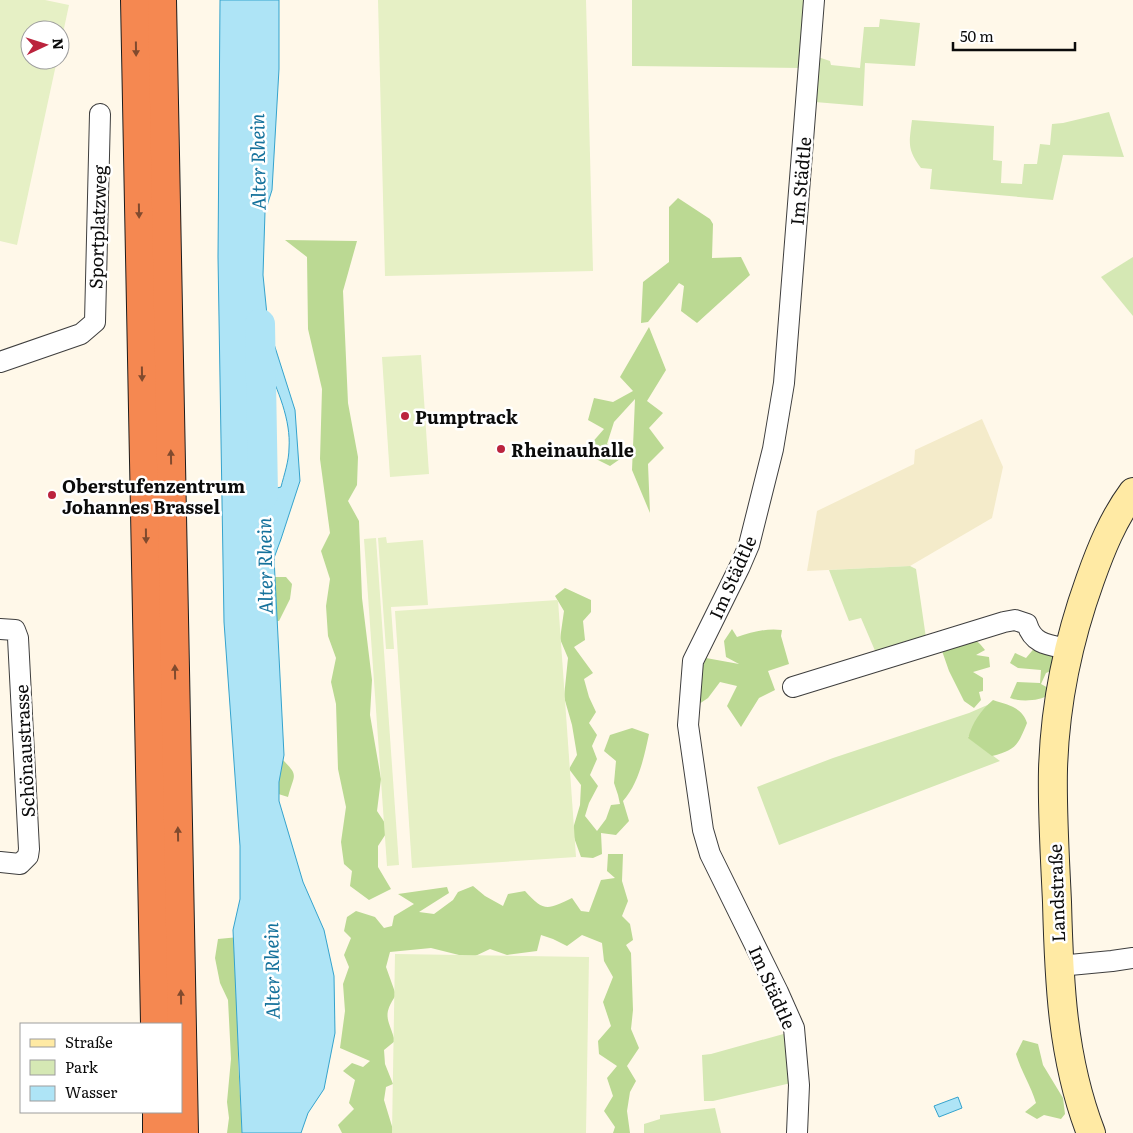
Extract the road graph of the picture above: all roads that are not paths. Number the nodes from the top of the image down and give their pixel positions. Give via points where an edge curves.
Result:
1 (135, 0) edge
2 (162, 0) edge
3 (814, 0) edge
4 (100, 114) dead end
5 (0, 362) edge
6 (1133, 492) edge
7 (0, 629) edge
8 (1069, 650) junction
9 (793, 687) dead end
10 (0, 862) edge
11 (1133, 958) edge
12 (1059, 966) junction
13 (155, 1023) edge
14 (182, 1023) edge
15 (182, 1030) edge
16 (157, 1113) edge
17 (157, 1133) edge
18 (184, 1133) edge
19 (797, 1133) edge
20 (1091, 1133) edge

1 -> 13 highway
14 -> 2 highway
3 - 19 street, Im Städtle via 784,383 773,449 749,545 693,661 688,725 703,830 710,854 794,1028 799,1086
4 - 5 street, Sportplatzweg via 95,322 81,334
6 - 8 main road, Landstraße via 1112,524 1097,560
7 - 10 street, Schönaustrasse via 15,630 18,638 29,849 28,856 20,864
8 - 9 street via 1036,640 1029,633 1027,624 1015,620
8 - 12 main road, Landstraße via 1057,715 1053,770
11 - 12 street
12 - 20 main road, Landstraße via 1063,1023 1070,1061
18 -> 15 highway
16 - 17 highway

